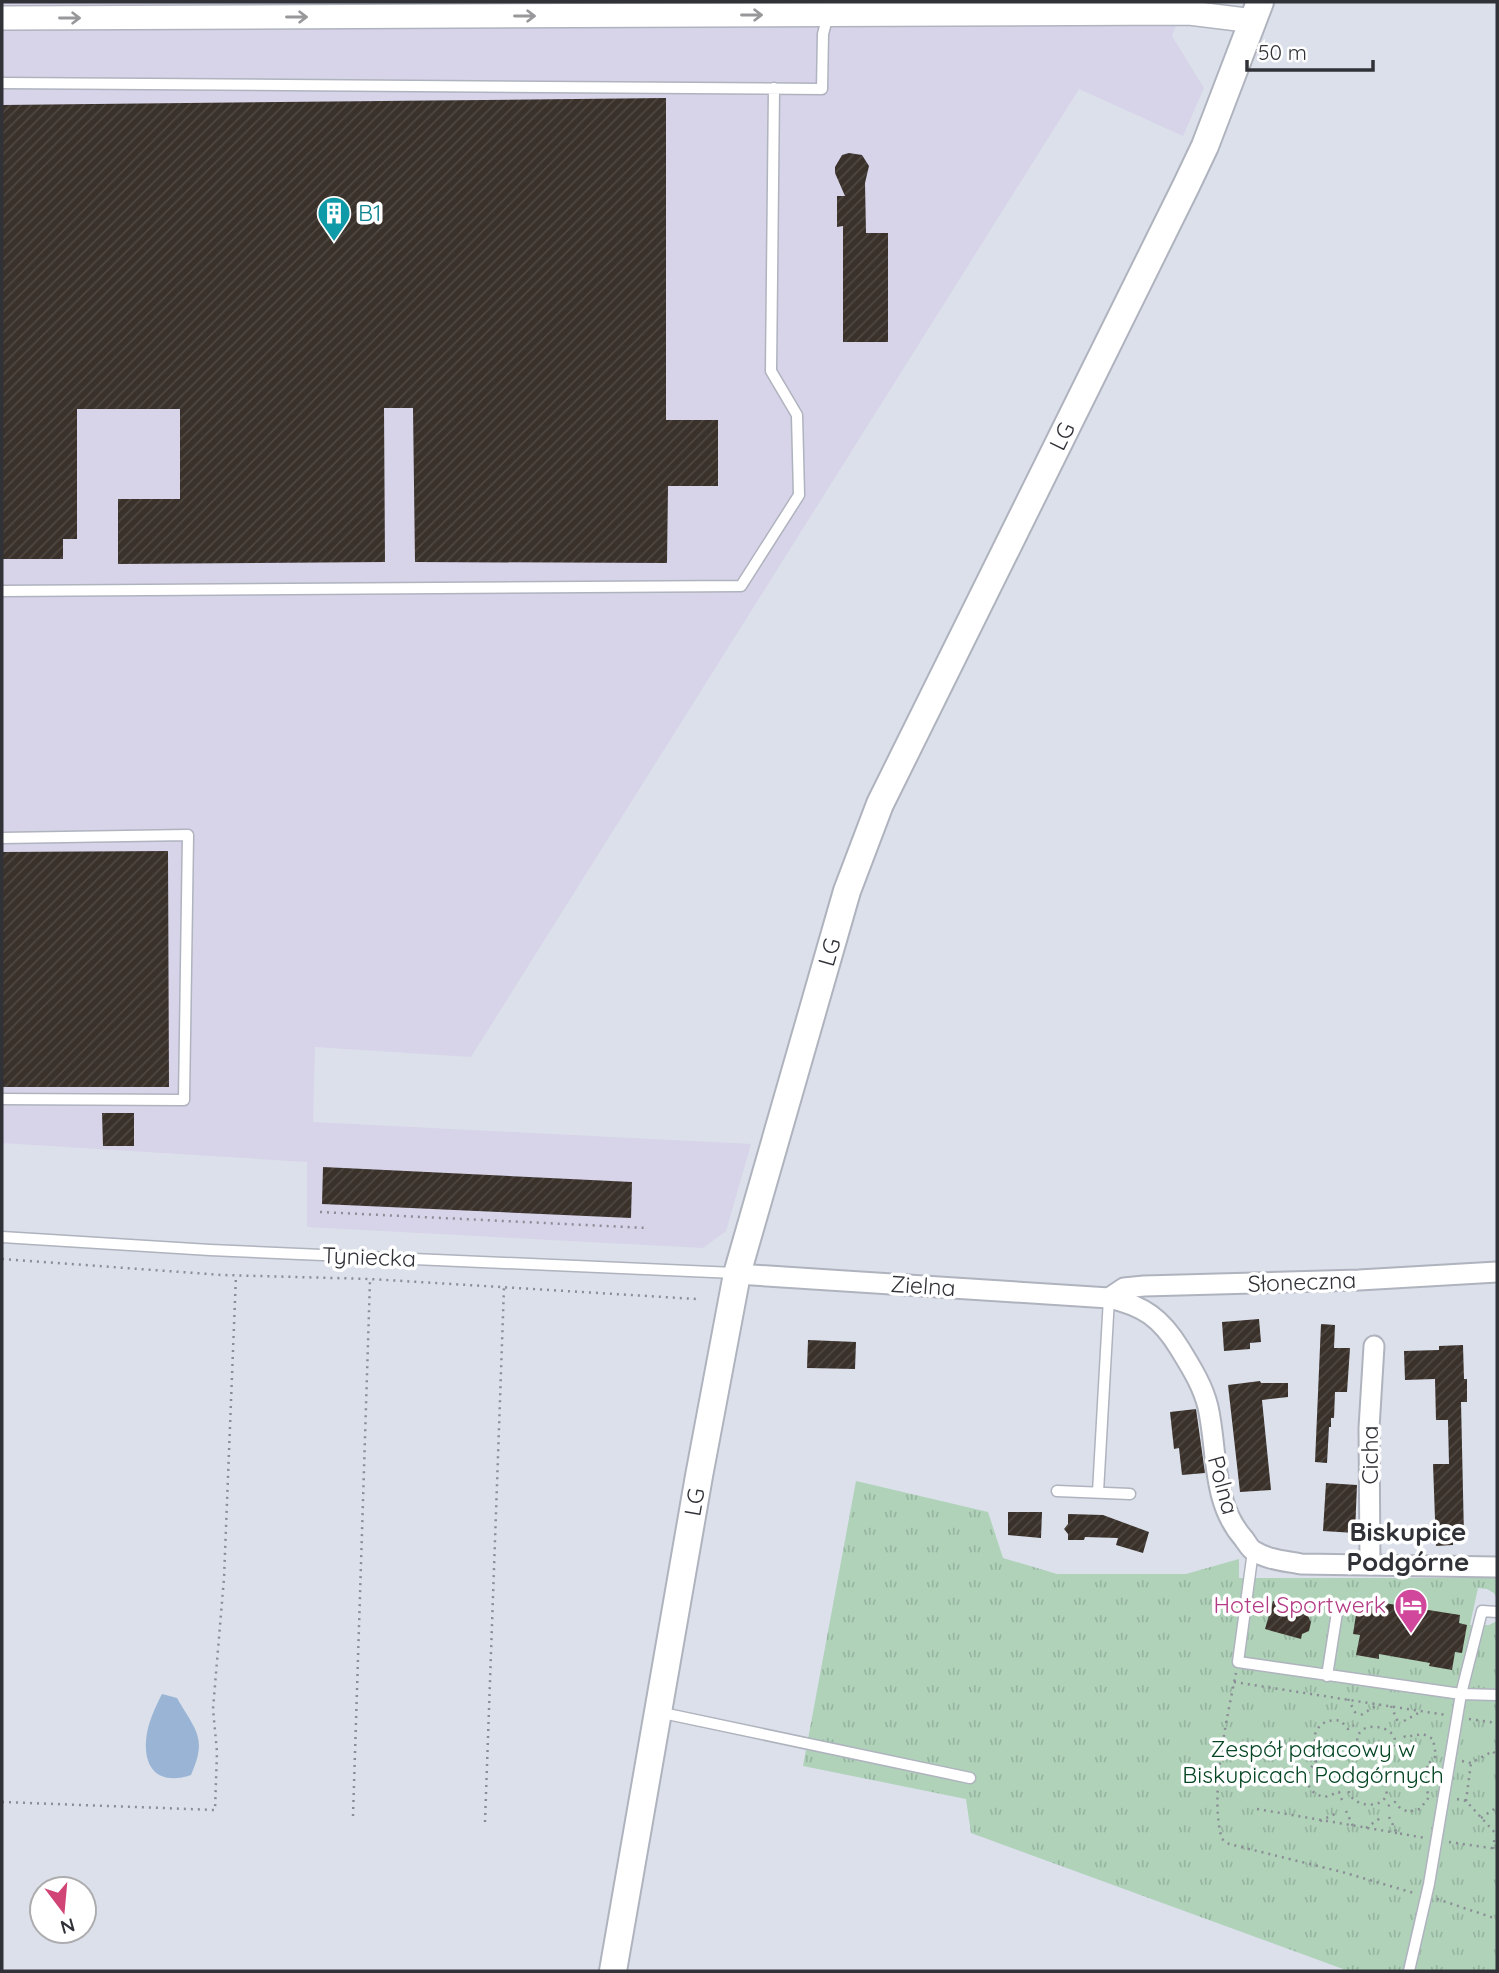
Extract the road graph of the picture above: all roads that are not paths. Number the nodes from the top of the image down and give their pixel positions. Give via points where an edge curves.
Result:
1 (828, 8) edge
2 (1257, 11) edge
3 (2, 18) edge
4 (2, 83) edge
5 (774, 88) junction
6 (2, 591) edge
7 (2, 838) edge
8 (2, 1099) edge
9 (2, 1237) edge
10 (1497, 1272) edge
11 (737, 1273) junction
12 (1109, 1298) junction
13 (1374, 1346) dead end
14 (1057, 1491) dead end
15 (1098, 1492) junction
16 (1130, 1494) dead end
17 (1254, 1551) junction
18 (1370, 1564) junction
19 (1497, 1567) edge
20 (1338, 1606) dead end
21 (1497, 1612) edge
22 (1327, 1676) junction
23 (1461, 1694) junction
24 (1497, 1695) edge
25 (657, 1712) junction
26 (970, 1778) dead end
27 (613, 1971) edge
28 (1409, 1971) edge

1 - 2 street
3 -> 1 street
1 - 5 lane via 822,89
2 - 11 main road, LG via 1186,187 880,804 847,891
4 - 5 lane
5 - 6 lane via 771,371 797,415 799,495 741,586
7 - 8 lane via 188,835 184,1100
9 - 11 lane, Tyniecka
10 - 12 street, Słoneczna via 1144,1286 1124,1289
11 - 12 street, Zielna
11 - 25 main road, LG
12 - 15 lane
12 - 17 street, Polna via 1146,1310 1170,1331 1189,1362 1208,1407 1225,1506 1237,1532
13 - 18 street, Cicha
14 - 15 lane
15 - 16 lane
17 - 18 street via 1301,1564
17 - 22 lane via 1238,1662
18 - 19 street
20 - 22 lane
21 - 23 lane via 1482,1611
22 - 23 lane
23 - 24 lane
23 - 28 lane
25 - 26 lane
25 - 27 main road, LG

